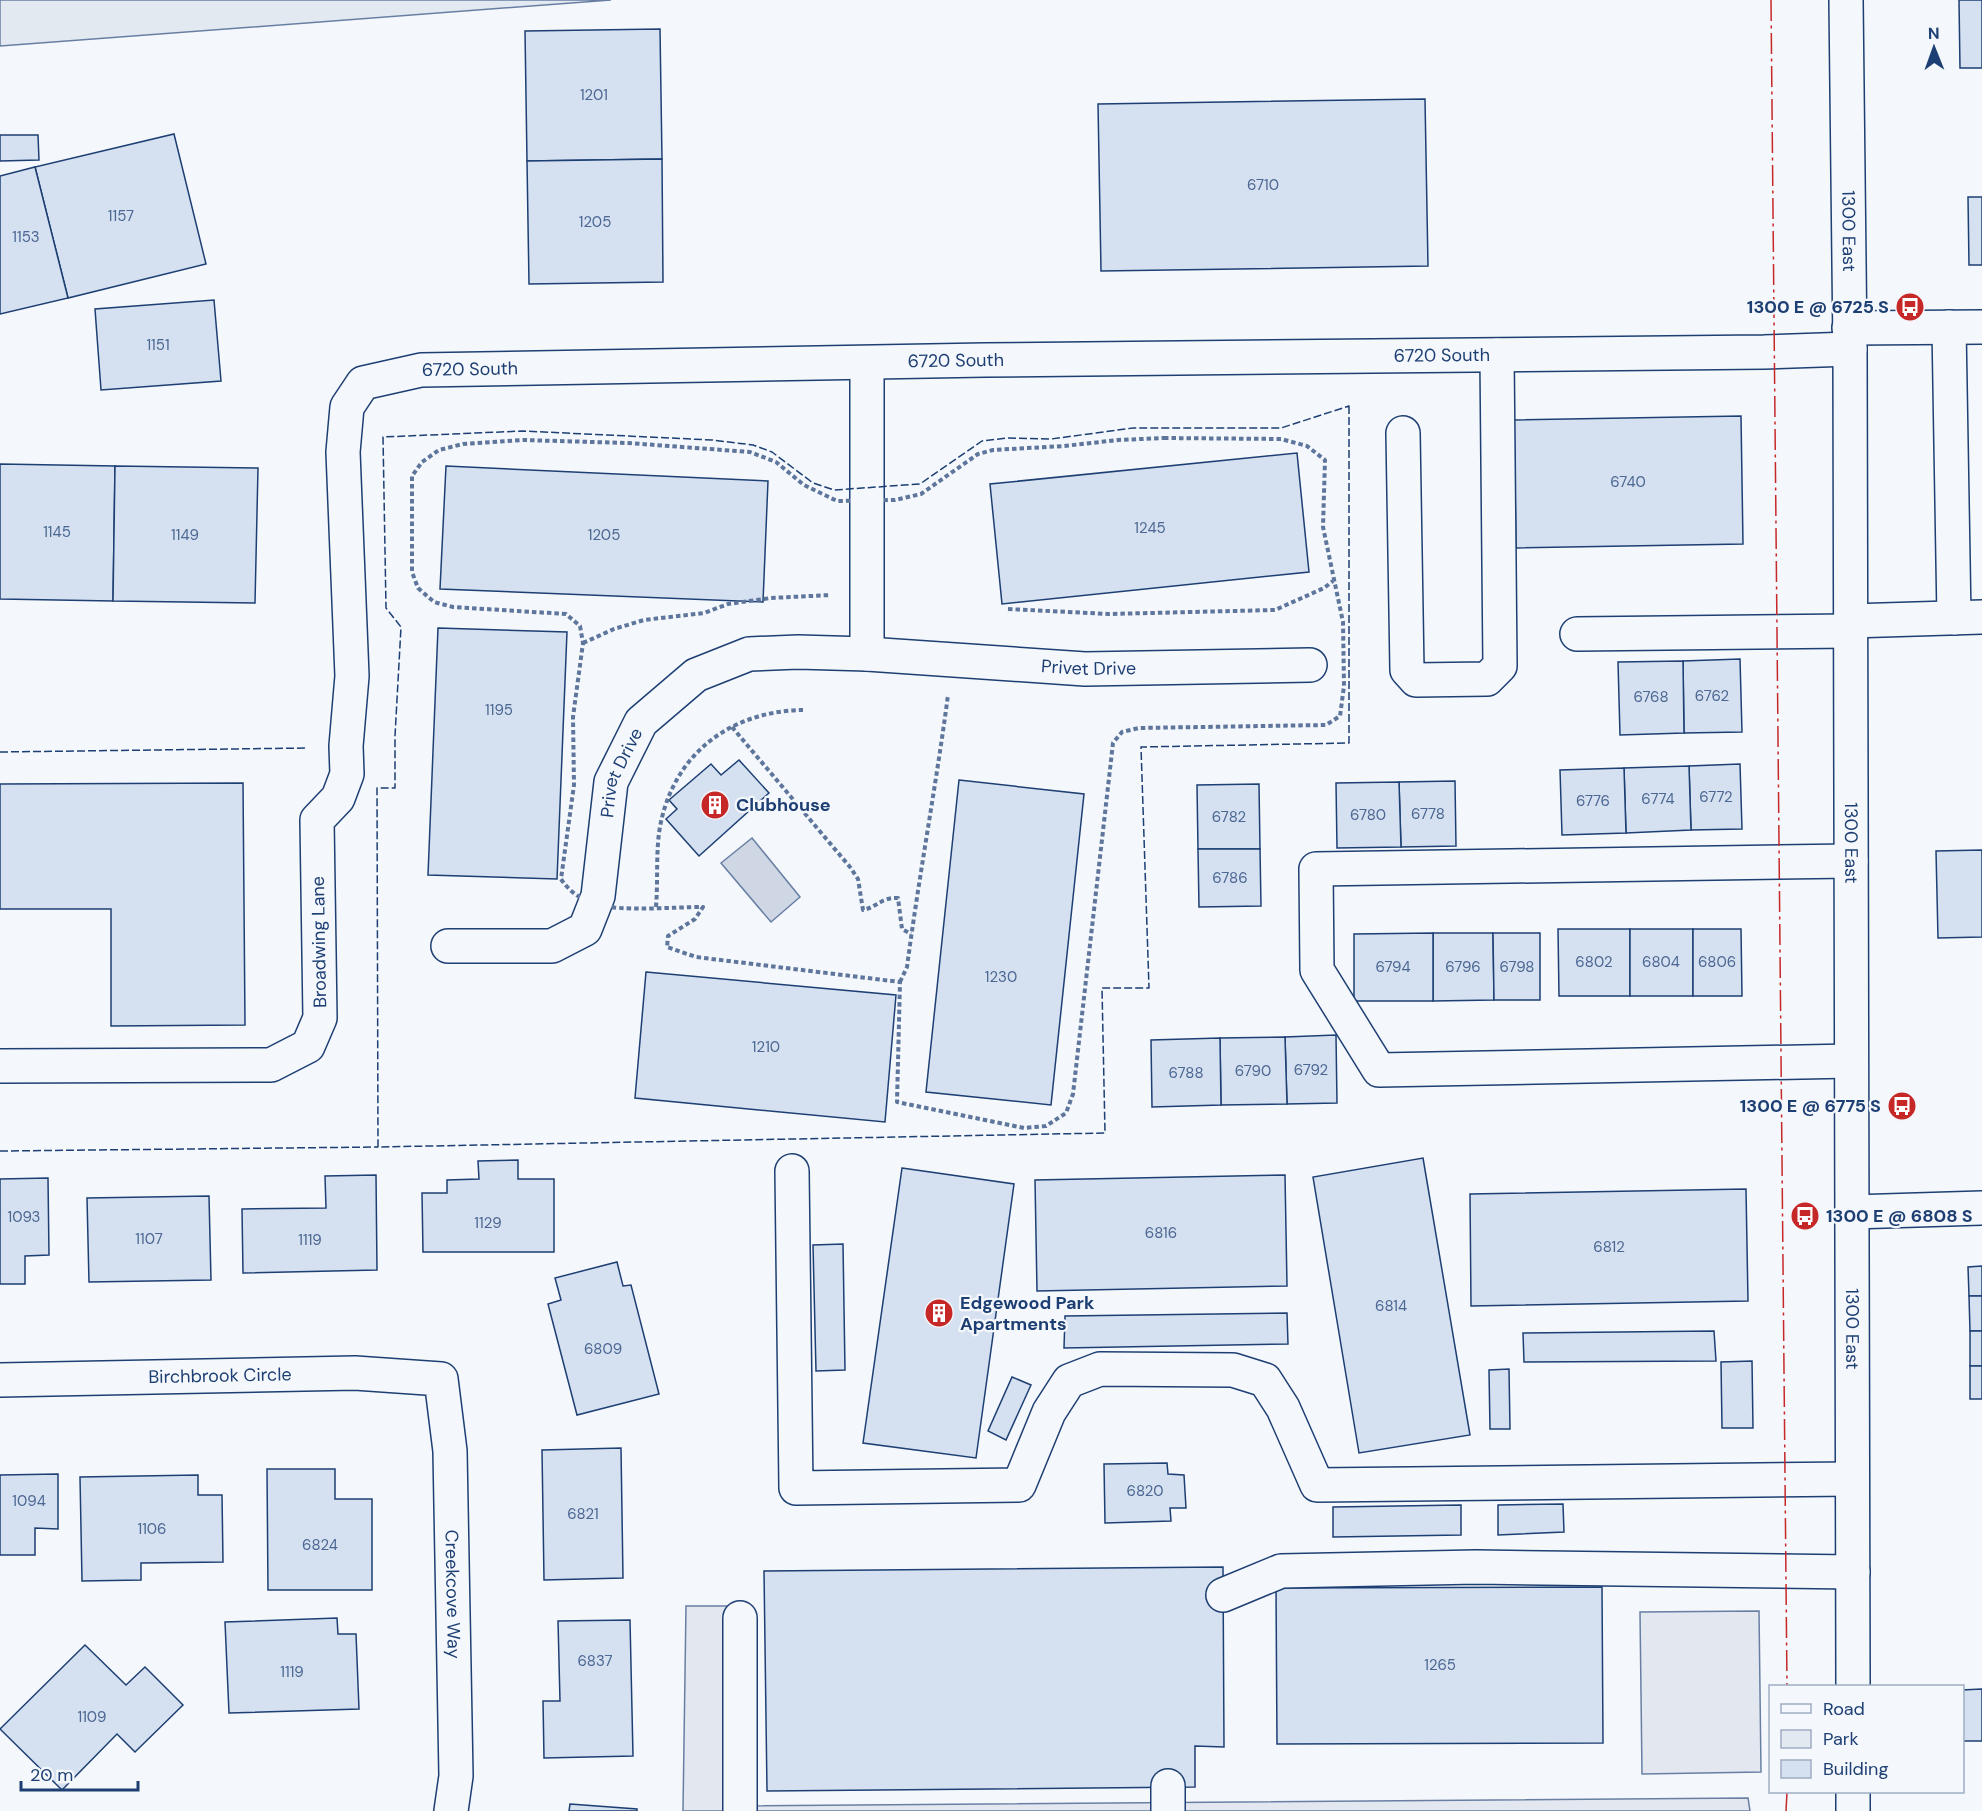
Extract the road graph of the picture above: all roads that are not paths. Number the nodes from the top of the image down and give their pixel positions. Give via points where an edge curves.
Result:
1 (1846, 0) edge
2 (1949, 327) junction
3 (1982, 327) edge
4 (1850, 339) junction
5 (1497, 355) junction
6 (867, 364) junction
7 (1403, 433) dead end
8 (1968, 618) edge
9 (1850, 626) junction
10 (1577, 634) dead end
11 (867, 654) junction
12 (1310, 665) dead end
13 (352, 676) joint
14 (1851, 861) junction
15 (447, 946) dead end
16 (1851, 1061) junction
17 (0, 1066) edge
18 (792, 1171) dead end
19 (1982, 1208) edge
20 (1852, 1212) junction
21 (441, 1379) joint
22 (0, 1380) edge
23 (1852, 1479) junction
24 (1853, 1572) junction
25 (1223, 1595) dead end
26 (740, 1618) dead end
27 (1853, 1685) edge
28 (1853, 1793) edge
29 (451, 1811) edge
30 (740, 1811) edge
31 (1853, 1811) edge

1 - 4 street, 1300 East
2 - 3 street, 6720 South
2 - 4 street, 6720 South
2 - 8 street
4 - 5 street, 6720 South
4 - 9 street, 1300 East
5 - 6 street, 6720 South
5 - 7 street via 1500,666 1487,679 1416,680 1407,670
6 - 11 street
6 - 13 street, 6720 South via 421,370 363,383 347,407 343,452
8 - 9 street
9 - 10 street
9 - 14 street, 1300 East
11 - 12 street, Privet Drive via 1085,669
11 - 15 street, Privet Drive via 749,654 696,675 641,722 611,782 598,896 585,929 552,946
13 - 17 street, Broadwing Lane via 347,774 338,798 317,820 320,1018 308,1046 271,1065
14 - 16 street, 1300 East
14 - 16 street via 1316,869 1317,970 1379,1070
16 - 20 street, 1300 East
18 - 23 street via 796,1488 1019,1485 1049,1412 1069,1382 1100,1369 1233,1370 1265,1380 1283,1408 1317,1485
19 - 20 street
20 - 23 street, 1300 East
21 - 22 street, Birchbrook Circle via 355,1373
21 - 29 street, Creekcove Way via 450,1451 456,1776
23 - 24 street, 1300 East
24 - 25 street via 1476,1567 1281,1571
24 - 27 street, 1300 East
26 - 30 street
28 - 31 street

